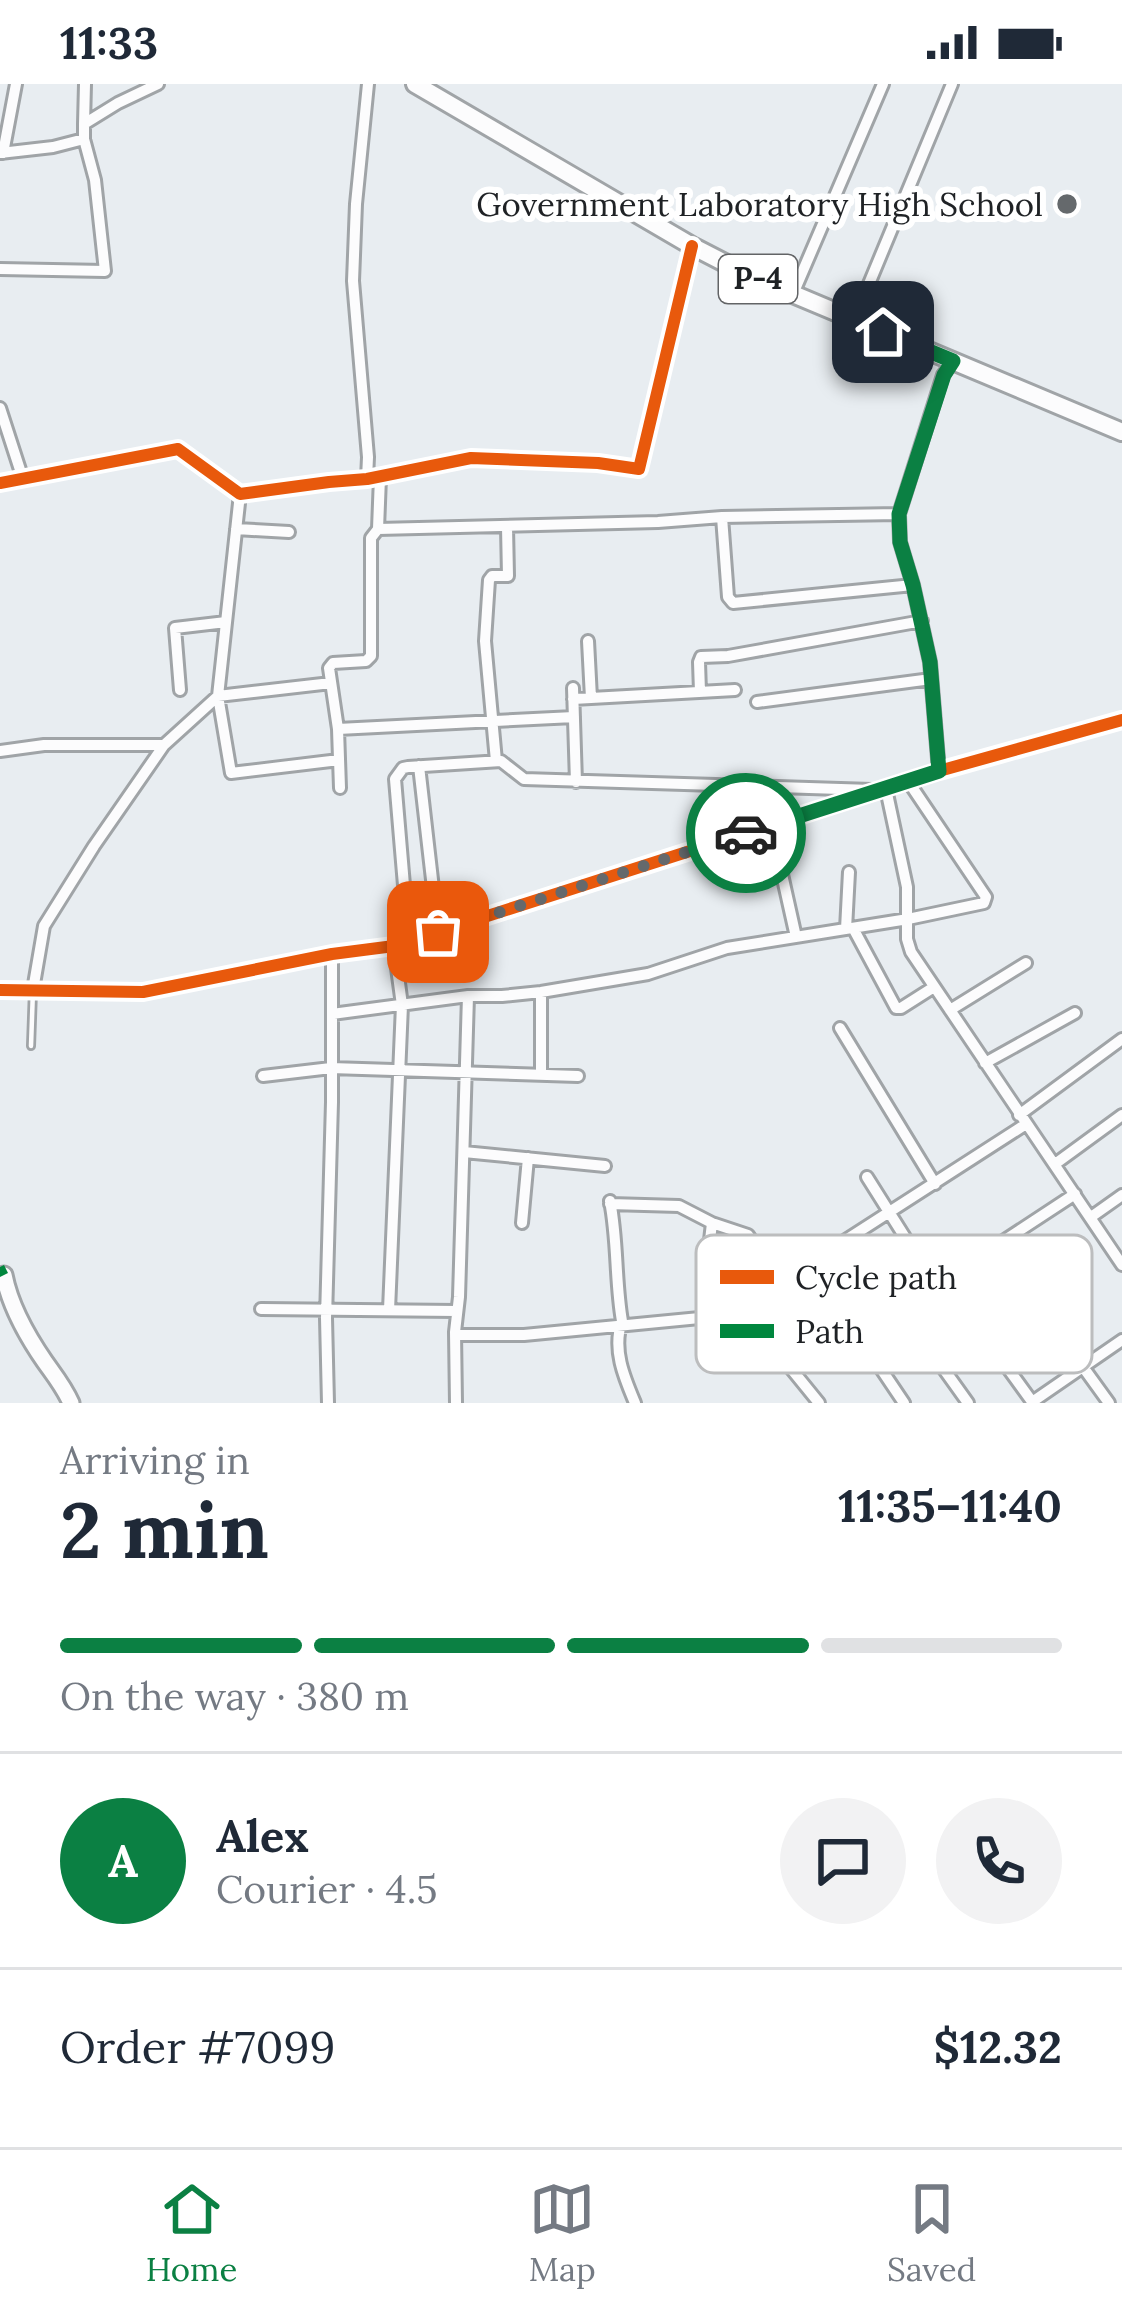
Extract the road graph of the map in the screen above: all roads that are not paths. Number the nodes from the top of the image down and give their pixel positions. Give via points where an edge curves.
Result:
1 (16, 84) edge
2 (85, 84) edge
3 (158, 84) edge
4 (368, 84) edge
5 (415, 84) edge
6 (883, 84) edge
7 (952, 84) edge
8 (84, 124) junction
9 (84, 139) junction
10 (2, 153) edge
11 (692, 246) junction
12 (0, 269) edge
13 (793, 294) junction
14 (854, 320) junction
15 (953, 361) junction
16 (0, 408) edge
17 (1122, 432) edge
18 (23, 478) junction
19 (373, 478) junction
20 (0, 483) edge
21 (240, 494) junction
22 (899, 514) junction
23 (722, 517) junction
24 (507, 527) junction
25 (378, 529) junction
26 (236, 530) junction
27 (290, 532) dead end
28 (913, 585) junction
29 (922, 621) junction
30 (226, 622) junction
31 (588, 641) dead end
32 (931, 679) junction
33 (331, 683) junction
34 (180, 690) dead end
35 (735, 690) dead end
36 (700, 692) junction
37 (218, 696) junction
38 (591, 698) junction
39 (757, 701) dead end
40 (574, 717) junction
41 (1122, 720) edge
42 (492, 721) junction
43 (338, 729) junction
44 (164, 746) junction
45 (0, 751) edge
46 (339, 760) junction
47 (496, 761) junction
48 (419, 766) junction
49 (939, 771) junction
50 (908, 781) junction
51 (576, 782) junction
52 (340, 788) dead end
53 (884, 789) junction
54 (771, 825) junction
55 (849, 872) dead end
56 (406, 909) dead end
57 (908, 920) junction
58 (849, 929) junction
59 (438, 932) junction
60 (796, 937) junction
61 (394, 946) junction
62 (332, 954) junction
63 (1026, 963) dead end
64 (934, 987) junction
65 (0, 990) edge
66 (33, 990) junction
67 (541, 992) junction
68 (468, 995) junction
69 (402, 1005) junction
70 (950, 1010) junction
71 (1075, 1013) dead end
72 (332, 1014) junction
73 (840, 1028) dead end
74 (1122, 1040) edge
75 (31, 1046) dead end
76 (985, 1063) junction
77 (331, 1068) junction
78 (466, 1071) junction
79 (399, 1072) junction
80 (541, 1075) junction
81 (263, 1076) dead end
82 (578, 1076) dead end
83 (1122, 1115) edge
84 (1023, 1119) junction
85 (464, 1151) junction
86 (528, 1158) junction
87 (1054, 1164) junction
88 (605, 1166) dead end
89 (867, 1177) dead end
90 (935, 1184) junction
91 (1075, 1194) junction
92 (1122, 1195) edge
93 (889, 1214) junction
94 (1090, 1217) junction
95 (522, 1223) dead end
96 (712, 1223) junction
97 (711, 1235) edge
98 (748, 1235) edge
99 (855, 1235) edge
100 (904, 1235) edge
101 (1012, 1235) edge
102 (1122, 1265) edge
103 (1, 1273) edge
104 (261, 1309) dead end
105 (327, 1309) junction
106 (389, 1310) junction
107 (457, 1311) junction
108 (696, 1318) edge
109 (618, 1326) junction
110 (455, 1335) junction
111 (1122, 1340) edge
112 (1092, 1360) edge
113 (793, 1373) edge
114 (884, 1373) edge
115 (947, 1373) edge
116 (1010, 1373) edge
117 (1073, 1373) edge
118 (1088, 1373) edge
119 (815, 1402) edge
120 (1032, 1402) edge
121 (70, 1403) edge
122 (328, 1403) edge
123 (456, 1403) edge
124 (635, 1403) edge
125 (904, 1403) edge
126 (968, 1403) edge
127 (1108, 1403) edge

1 - 10 street
2 - 8 street
3 - 8 street
4 - 19 street via 353,281
5 - 11 main road, P-4
6 - 13 street
7 - 14 street
8 - 9 street
9 - 10 street
9 - 12 street via 105,271
11 - 13 main road, P-4
11 - 19 street via 639,469 470,458
13 - 14 main road, P-4
14 - 15 main road, P-4
15 - 17 main road, P-4
15 - 22 street
16 - 18 street
18 - 20 street
18 - 21 street via 178,449
19 - 21 street
19 - 25 street
21 - 26 street
22 - 23 street
22 - 28 street
23 - 24 street
23 - 28 street via 733,603
24 - 25 street
24 - 42 street via 508,576 489,580
25 - 33 street via 371,538 371,656 330,665
26 - 27 street
26 - 30 street
28 - 29 street
29 - 32 street
29 - 36 street via 701,657
30 - 34 street via 175,628
30 - 37 street
31 - 38 street
32 - 39 street
32 - 49 street
33 - 37 street
33 - 43 street
35 - 36 street
36 - 38 street
37 - 44 street
37 - 46 street via 231,773
38 - 40 street via 573,693
40 - 42 street
40 - 51 street
41 - 49 street
42 - 43 street
42 - 47 street
43 - 46 street
44 - 45 street
44 - 66 street via 44,926
46 - 52 street
47 - 48 street
47 - 51 street via 522,779
48 - 56 street via 395,779
48 - 59 street
49 - 50 street
50 - 53 street
50 - 57 street via 986,897
51 - 53 street
53 - 54 street
53 - 57 street
54 - 59 street
54 - 60 street
55 - 58 street
57 - 58 street
57 - 64 street via 910,952
58 - 60 street
58 - 64 street via 896,1007
59 - 61 street
60 - 67 street
61 - 62 street
61 - 69 street
62 - 66 street via 143,992
62 - 72 street
63 - 70 street
64 - 70 street
65 - 66 street
66 - 75 lane
67 - 68 street
67 - 80 street
68 - 69 street
68 - 78 street
69 - 72 street
69 - 79 street
70 - 76 street
71 - 76 street
72 - 77 street
73 - 90 street
74 - 84 street
76 - 84 street
77 - 79 street
77 - 81 street
77 - 105 street
78 - 79 street
78 - 80 street
78 - 85 street
79 - 106 street
80 - 82 street
83 - 87 street
84 - 87 street
84 - 90 street
85 - 86 street
85 - 107 street
86 - 88 street
86 - 95 street
87 - 91 street
89 - 93 street
90 - 93 street
91 - 94 street
91 - 101 street
92 - 94 street
93 - 99 street
93 - 100 street
94 - 102 street
96 - 97 street
96 - 98 street
96 - 109 street via 679,1206 610,1201
103 - 121 street
104 - 105 street
105 - 106 street
105 - 122 street
106 - 107 street
107 - 110 street
108 - 109 street
109 - 110 street
109 - 124 street via 620,1365
110 - 123 street
111 - 112 street
113 - 119 street
114 - 125 street
115 - 126 street
116 - 120 street
117 - 120 street
118 - 127 street

